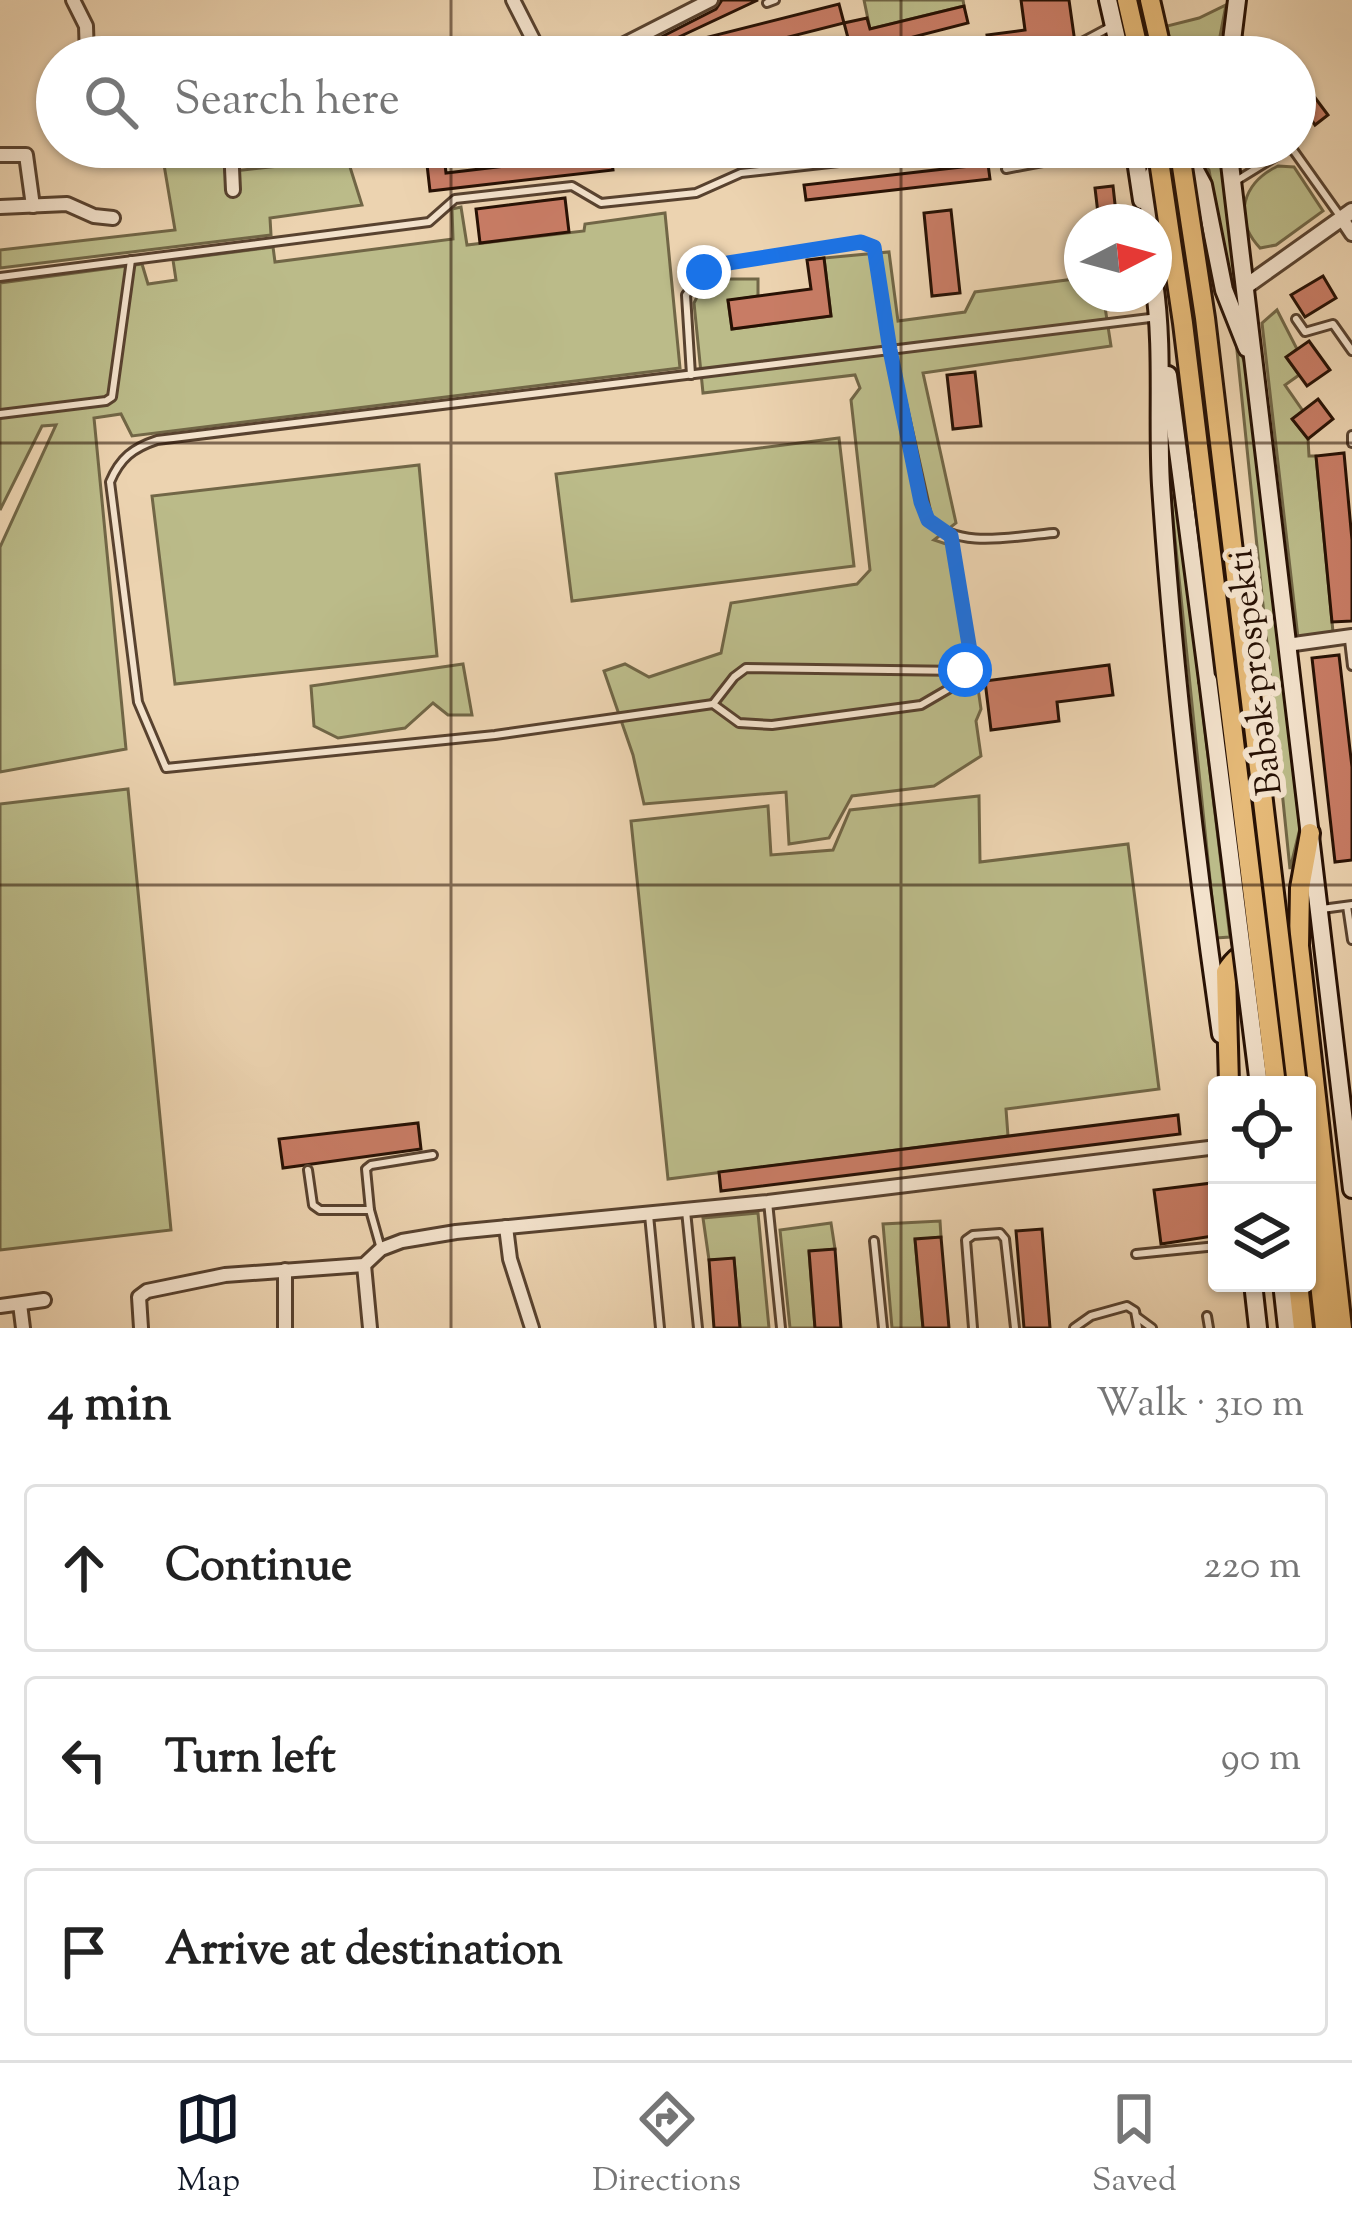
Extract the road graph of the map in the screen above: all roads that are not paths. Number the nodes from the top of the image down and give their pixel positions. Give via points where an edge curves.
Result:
1 (73, 0) edge
2 (711, 0) edge
3 (1108, 0) edge
4 (1127, 0) edge
5 (1150, 0) edge
6 (1237, 0) edge
7 (516, 1) edge
8 (1115, 24) junction
9 (86, 36) edge
10 (532, 36) edge
11 (640, 36) edge
12 (1093, 36) edge
13 (1117, 36) edge
14 (1135, 36) edge
15 (1158, 36) edge
16 (1234, 36) edge
17 (0, 155) edge
18 (232, 168) edge
19 (785, 168) edge
20 (1011, 168) edge
21 (1141, 168) edge
22 (1160, 168) edge
23 (1164, 168) edge
24 (1184, 168) edge
25 (1190, 168) edge
26 (1230, 168) edge
27 (1257, 168) edge
28 (1308, 168) edge
29 (1006, 169) dead end
30 (1232, 183) junction
31 (233, 190) dead end
32 (1146, 204) edge
33 (1148, 204) edge
34 (33, 206) junction
35 (0, 207) edge
36 (1347, 215) edge
37 (113, 218) dead end
38 (1352, 233) edge
39 (131, 260) junction
40 (0, 277) edge
41 (1245, 287) junction
42 (1158, 312) edge
43 (1159, 312) edge
44 (1159, 317) junction
45 (1296, 319) dead end
46 (890, 350) junction
47 (1352, 351) edge
48 (1255, 365) junction
49 (691, 375) junction
50 (0, 414) edge
51 (1054, 533) dead end
52 (951, 536) junction
53 (1350, 636) edge
54 (1287, 645) junction
55 (1352, 666) edge
56 (965, 670) junction
57 (713, 704) junction
58 (1310, 833) junction
59 (1350, 905) edge
60 (1319, 909) junction
61 (1352, 940) edge
62 (1301, 987) junction
63 (1228, 1076) edge
64 (1229, 1076) edge
65 (1257, 1076) edge
66 (1275, 1076) edge
67 (1296, 1076) edge
68 (1348, 1126) edge
69 (1208, 1148) edge
70 (433, 1155) dead end
71 (308, 1170) dead end
72 (1309, 1184) edge
73 (1352, 1190) edge
74 (768, 1202) junction
75 (370, 1210) junction
76 (686, 1211) junction
77 (649, 1215) junction
78 (506, 1227) junction
79 (874, 1241) dead end
80 (1208, 1247) edge
81 (381, 1249) junction
82 (1136, 1254) dead end
83 (364, 1265) junction
84 (285, 1270) junction
85 (1254, 1292) edge
86 (1283, 1292) edge
87 (1299, 1292) edge
88 (44, 1300) dead end
89 (20, 1304) junction
90 (0, 1306) edge
91 (1207, 1316) dead end
92 (1137, 1317) junction
93 (23, 1328) edge
94 (140, 1328) edge
95 (285, 1328) edge
96 (370, 1328) edge
97 (532, 1328) edge
98 (660, 1328) edge
99 (698, 1328) edge
100 (781, 1328) edge
101 (883, 1328) edge
102 (974, 1328) edge
103 (1015, 1328) edge
104 (1074, 1328) edge
105 (1138, 1328) edge
106 (1152, 1328) edge
107 (1209, 1328) edge
108 (1258, 1328) edge
109 (1287, 1328) edge
110 (1303, 1328) edge
111 (1325, 1328) edge
112 (1342, 1328) edge

1 - 9 street
2 - 11 street
3 - 8 main road
4 - 14 main road
5 - 15 main road
6 - 16 main road
7 - 10 street
8 - 12 lane
8 - 13 main road
17 - 34 street via 26,155
18 - 31 street
19 - 39 lane via 741,173 696,193 601,202 572,186 454,200 429,222
20 - 29 lane
21 - 32 main road
22 - 66 main road, Babək prospekti, bridge
23 - 33 main road via 1151,178
24 - 67 main road, Babək prospekti, bridge
25 - 48 main road via 1203,185 1224,290
26 - 30 main road, Babək prospekti
27 - 30 lane
28 - 36 lane
30 - 41 main road, Babək prospekti
34 - 35 street
34 - 37 street via 68,204
36 - 38 street
36 - 41 street
39 - 40 lane
39 - 50 lane via 112,397
41 - 48 main road, Babək prospekti
42 - 44 main road, Babək prospekti
43 - 44 main road
44 - 46 lane
44 - 63 main road, Babək prospekti via 1161,483
44 - 65 main road, bridge
45 - 47 lane via 1305,332 1333,324
46 - 49 lane
46 - 49 lane via 879,263 874,247 861,242 704,272 686,295
46 - 52 lane via 921,502 928,520
48 - 54 main road, Babək prospekti
49 - 57 lane via 158,440 118,462 110,482 138,702 166,768
51 - 52 lane
52 - 56 lane via 971,657
53 - 54 street
53 - 55 lane
54 - 58 main road, Babək prospekti
56 - 57 lane via 746,668
56 - 57 lane via 921,705 772,725 739,723
58 - 60 main road, Babək prospekti
58 - 62 main road via 1299,904
59 - 60 lane
59 - 61 lane
60 - 68 main road, Babək prospekti
62 - 64 main road via 1292,961 1276,950 1247,951 1230,965
62 - 112 main road
68 - 73 main road, Babək prospekti
69 - 74 street
70 - 75 lane via 366,1169
71 - 75 lane via 320,1210
72 - 111 main road
74 - 76 street
74 - 100 lane
75 - 81 lane
76 - 77 street
76 - 99 lane
77 - 78 street
77 - 98 lane
78 - 81 street
78 - 97 street
79 - 101 lane
80 - 82 lane
81 - 83 street
83 - 84 street
83 - 96 street
84 - 94 street via 146,1292
84 - 95 street
85 - 108 main road
86 - 109 main road
87 - 110 main road
88 - 89 street
89 - 90 street
89 - 93 street
91 - 107 lane
92 - 104 lane via 1126,1306
92 - 105 lane
92 - 106 lane
102 - 103 lane via 966,1240 1000,1233

